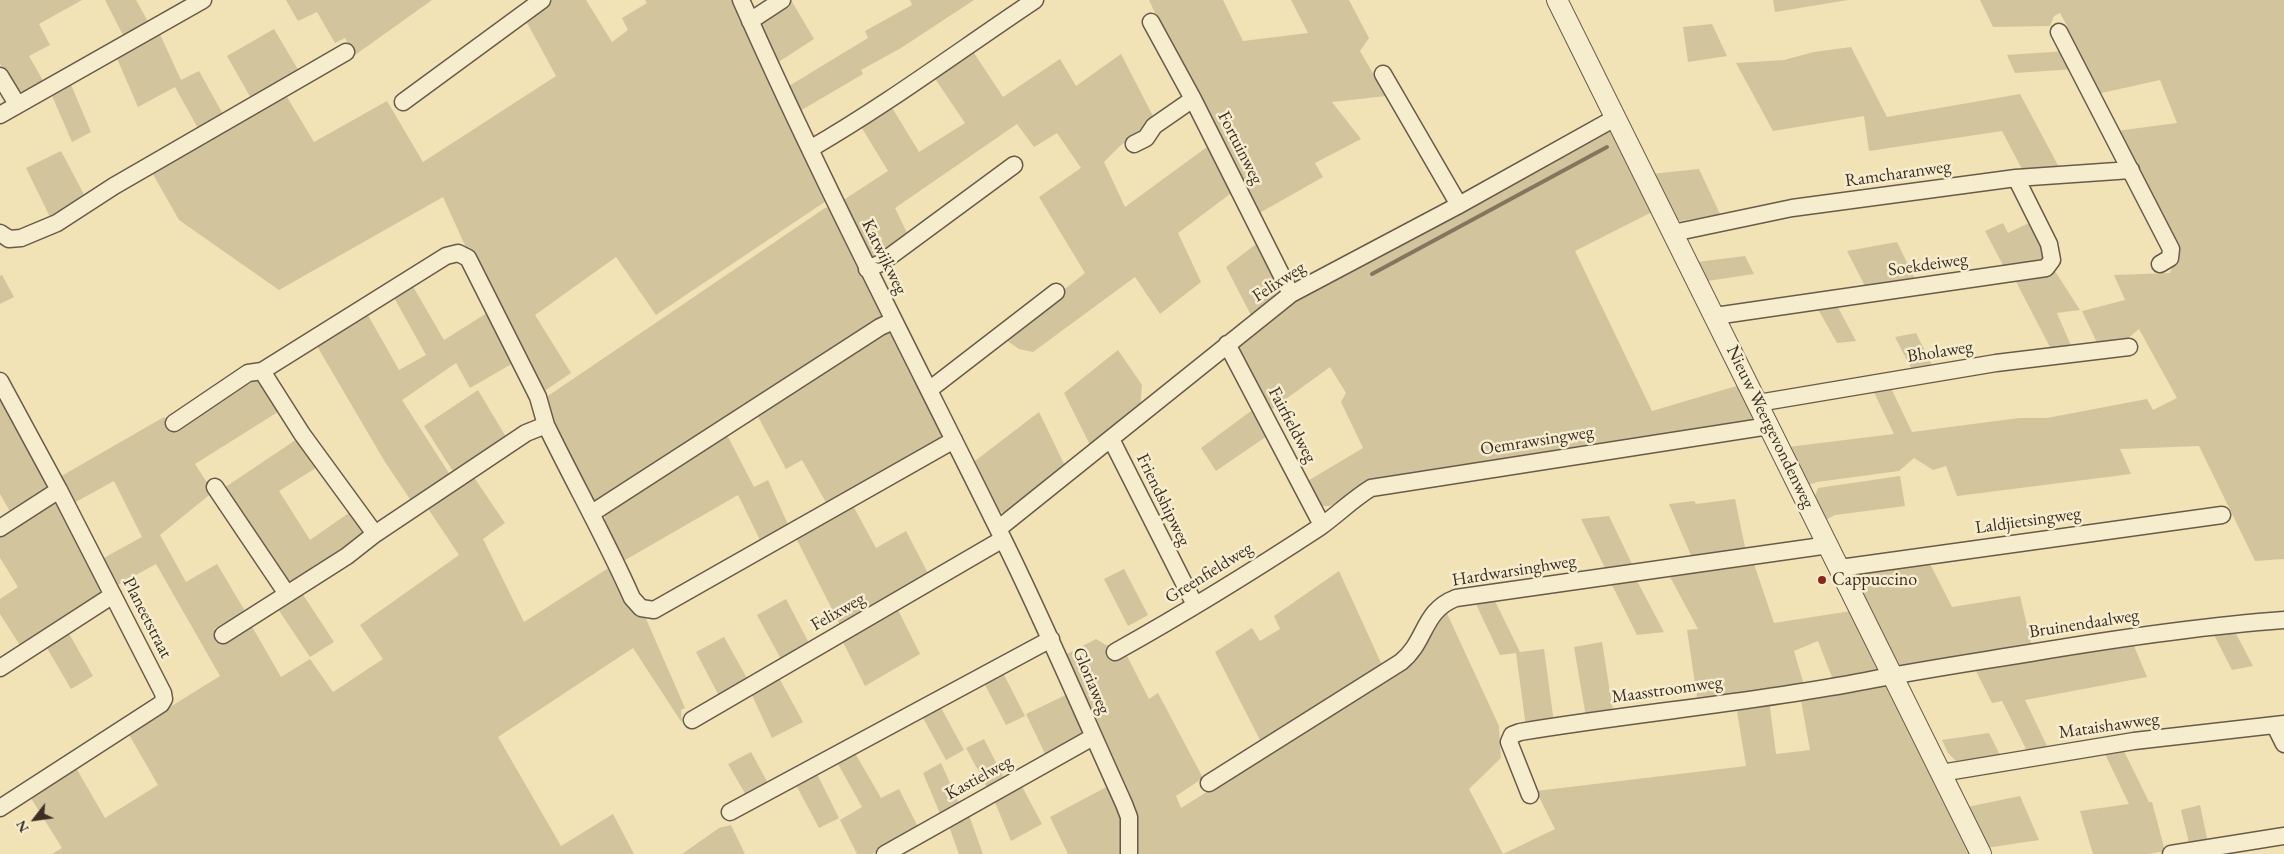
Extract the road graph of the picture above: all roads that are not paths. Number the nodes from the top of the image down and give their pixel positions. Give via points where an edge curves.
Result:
1 (203, 0) edge
2 (542, 0) edge
3 (741, 0) edge
4 (782, 0) edge
5 (1034, 0) edge
6 (1557, 0) edge
7 (750, 21) junction
8 (1151, 22) dead end
9 (2059, 32) dead end
10 (346, 52) dead end
11 (1383, 74) dead end
12 (0, 76) edge
13 (1193, 99) junction
14 (403, 102) dead end
15 (17, 104) junction
16 (0, 115) edge
17 (1615, 118) junction
18 (1134, 144) dead end
19 (810, 149) junction
20 (1014, 165) dead end
21 (2131, 170) junction
22 (2016, 178) junction
23 (1459, 205) junction
24 (0, 233) edge
25 (1673, 233) junction
26 (2160, 264) dead end
27 (867, 269) junction
28 (1056, 292) dead end
29 (1291, 294) junction
30 (1715, 316) junction
31 (894, 321) junction
32 (1227, 344) junction
33 (2129, 347) dead end
34 (262, 371) junction
35 (1, 386) edge
36 (929, 390) junction
37 (1758, 403) junction
38 (174, 423) dead end
39 (546, 425) junction
40 (1769, 426) junction
41 (1111, 439) junction
42 (954, 440) junction
43 (216, 487) dead end
44 (59, 490) junction
45 (592, 513) junction
46 (2222, 515) dead end
47 (1322, 525) junction
48 (0, 528) edge
49 (375, 534) junction
50 (1001, 534) junction
51 (1829, 545) junction
52 (1840, 568) junction
53 (287, 594) junction
54 (112, 595) junction
55 (1195, 605) junction
56 (2284, 620) edge
57 (222, 634) dead end
58 (1051, 639) junction
59 (1115, 652) dead end
60 (0, 668) edge
61 (1892, 674) junction
62 (692, 720) dead end
63 (2280, 725) edge
64 (1093, 737) junction
65 (2284, 744) edge
66 (1941, 773) junction
67 (1209, 783) dead end
68 (1530, 795) dead end
69 (0, 808) edge
70 (730, 812) dead end
71 (2284, 836) edge
72 (2206, 851) edge
73 (885, 854) edge
74 (1129, 854) edge
75 (1981, 854) edge
76 (2171, 854) edge

1 - 15 street
2 - 14 street
3 - 7 street, Katwijkweg
4 - 7 street
5 - 19 street via 911,85
6 - 17 street, Nieuw Weergevondenweg
7 - 19 street, Katwijkweg
8 - 13 street, Fortuinweg
9 - 21 street
10 - 24 street via 114,186 57,223 21,238 9,239
11 - 23 street
12 - 15 street
13 - 18 street via 1154,126 1146,138
13 - 29 street, Fortuinweg
15 - 16 street
17 - 23 street, Felixweg
17 - 25 street, Nieuw Weergevondenweg
19 - 27 street, Katwijkweg
20 - 27 street via 880,263
21 - 22 street, Ramcharanweg
21 - 26 street via 2171,249 2170,258
22 - 25 street, Ramcharanweg via 1792,208
22 - 30 street, Soekdeiweg via 2049,244 2052,260 2046,268
23 - 29 street, Felixweg
25 - 30 street, Nieuw Weergevondenweg
27 - 31 street, Katwijkweg
28 - 36 street
29 - 32 street, Felixweg
30 - 37 street, Nieuw Weergevondenweg
31 - 36 street, Katwijkweg
31 - 45 street via 872,332
32 - 41 street, Felixweg
32 - 47 street, Fairfieldweg
33 - 37 street, Bholaweg via 1996,363
34 - 38 street via 248,373
34 - 39 street via 446,256 458,252 468,258 538,397
34 - 49 street via 302,434
35 - 44 street, Planeetstraat
36 - 42 street, Katwijkweg
37 - 40 street, Nieuw Weergevondenweg
39 - 45 street
39 - 49 street via 526,433
40 - 47 street, Oemrawsingweg via 1372,488
40 - 51 street, Nieuw Weergevondenweg
41 - 50 street, Felixweg
41 - 55 street, Friendshipweg
42 - 45 street via 654,610 641,608 632,598
42 - 50 street, Katwijkweg
43 - 53 street
44 - 48 street
44 - 54 street, Planeetstraat
46 - 52 street, Laldjietsingweg
47 - 55 street, Greenfieldweg
49 - 53 street
50 - 58 street, Gloriaweg
50 - 62 street, Felixweg
51 - 52 street, Nieuw Weergevondenweg
51 - 67 street, Hardwarsinghweg via 1444,602 1436,609 1410,654 1401,662
52 - 61 street, Nieuw Weergevondenweg
53 - 57 street
54 - 60 street
54 - 69 street, Planeetstraat via 164,699 161,704
55 - 59 street, Greenfieldweg
56 - 61 street, Bruinendaalweg via 2125,637
58 - 64 street, Gloriaweg
58 - 70 street
61 - 66 street, Nieuw Weergevondenweg
61 - 68 street, Maasstroomweg via 1792,693 1514,734 1509,739 1510,746
63 - 65 street
63 - 66 street, Mataishawweg via 2134,741
64 - 73 street, Kastielweg
64 - 74 street, Gloriaweg via 1129,818
66 - 75 street, Nieuw Weergevondenweg
71 - 72 street
72 - 76 street

